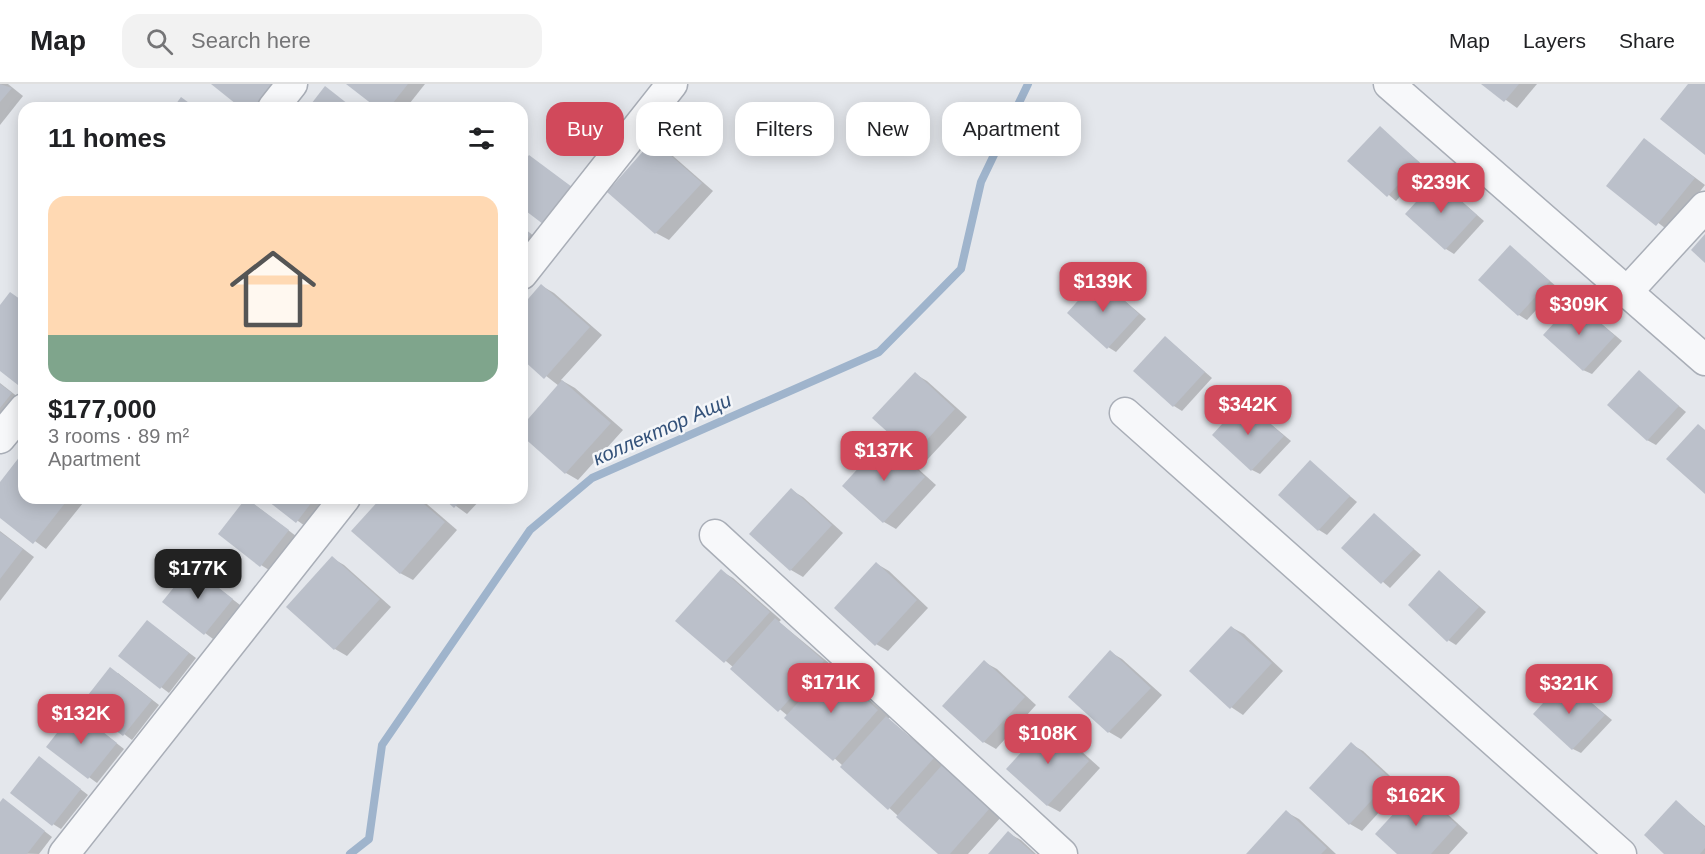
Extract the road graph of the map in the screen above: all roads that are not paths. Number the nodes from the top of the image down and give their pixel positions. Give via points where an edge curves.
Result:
1 (292, 84) edge
2 (672, 84) edge
3 (1389, 84) edge
4 (278, 102) edge
5 (1705, 207) edge
6 (528, 266) edge
7 (1626, 293) junction
8 (1705, 360) edge
9 (1125, 413) dead end
10 (18, 416) edge
11 (0, 438) edge
12 (340, 504) edge
13 (715, 535) dead end
14 (64, 854) edge
15 (1062, 854) edge
16 (1621, 854) edge

1 - 4 street
2 - 6 street
3 - 7 street
5 - 7 street
7 - 8 street
9 - 16 street
10 - 11 street
12 - 14 street
13 - 15 street

